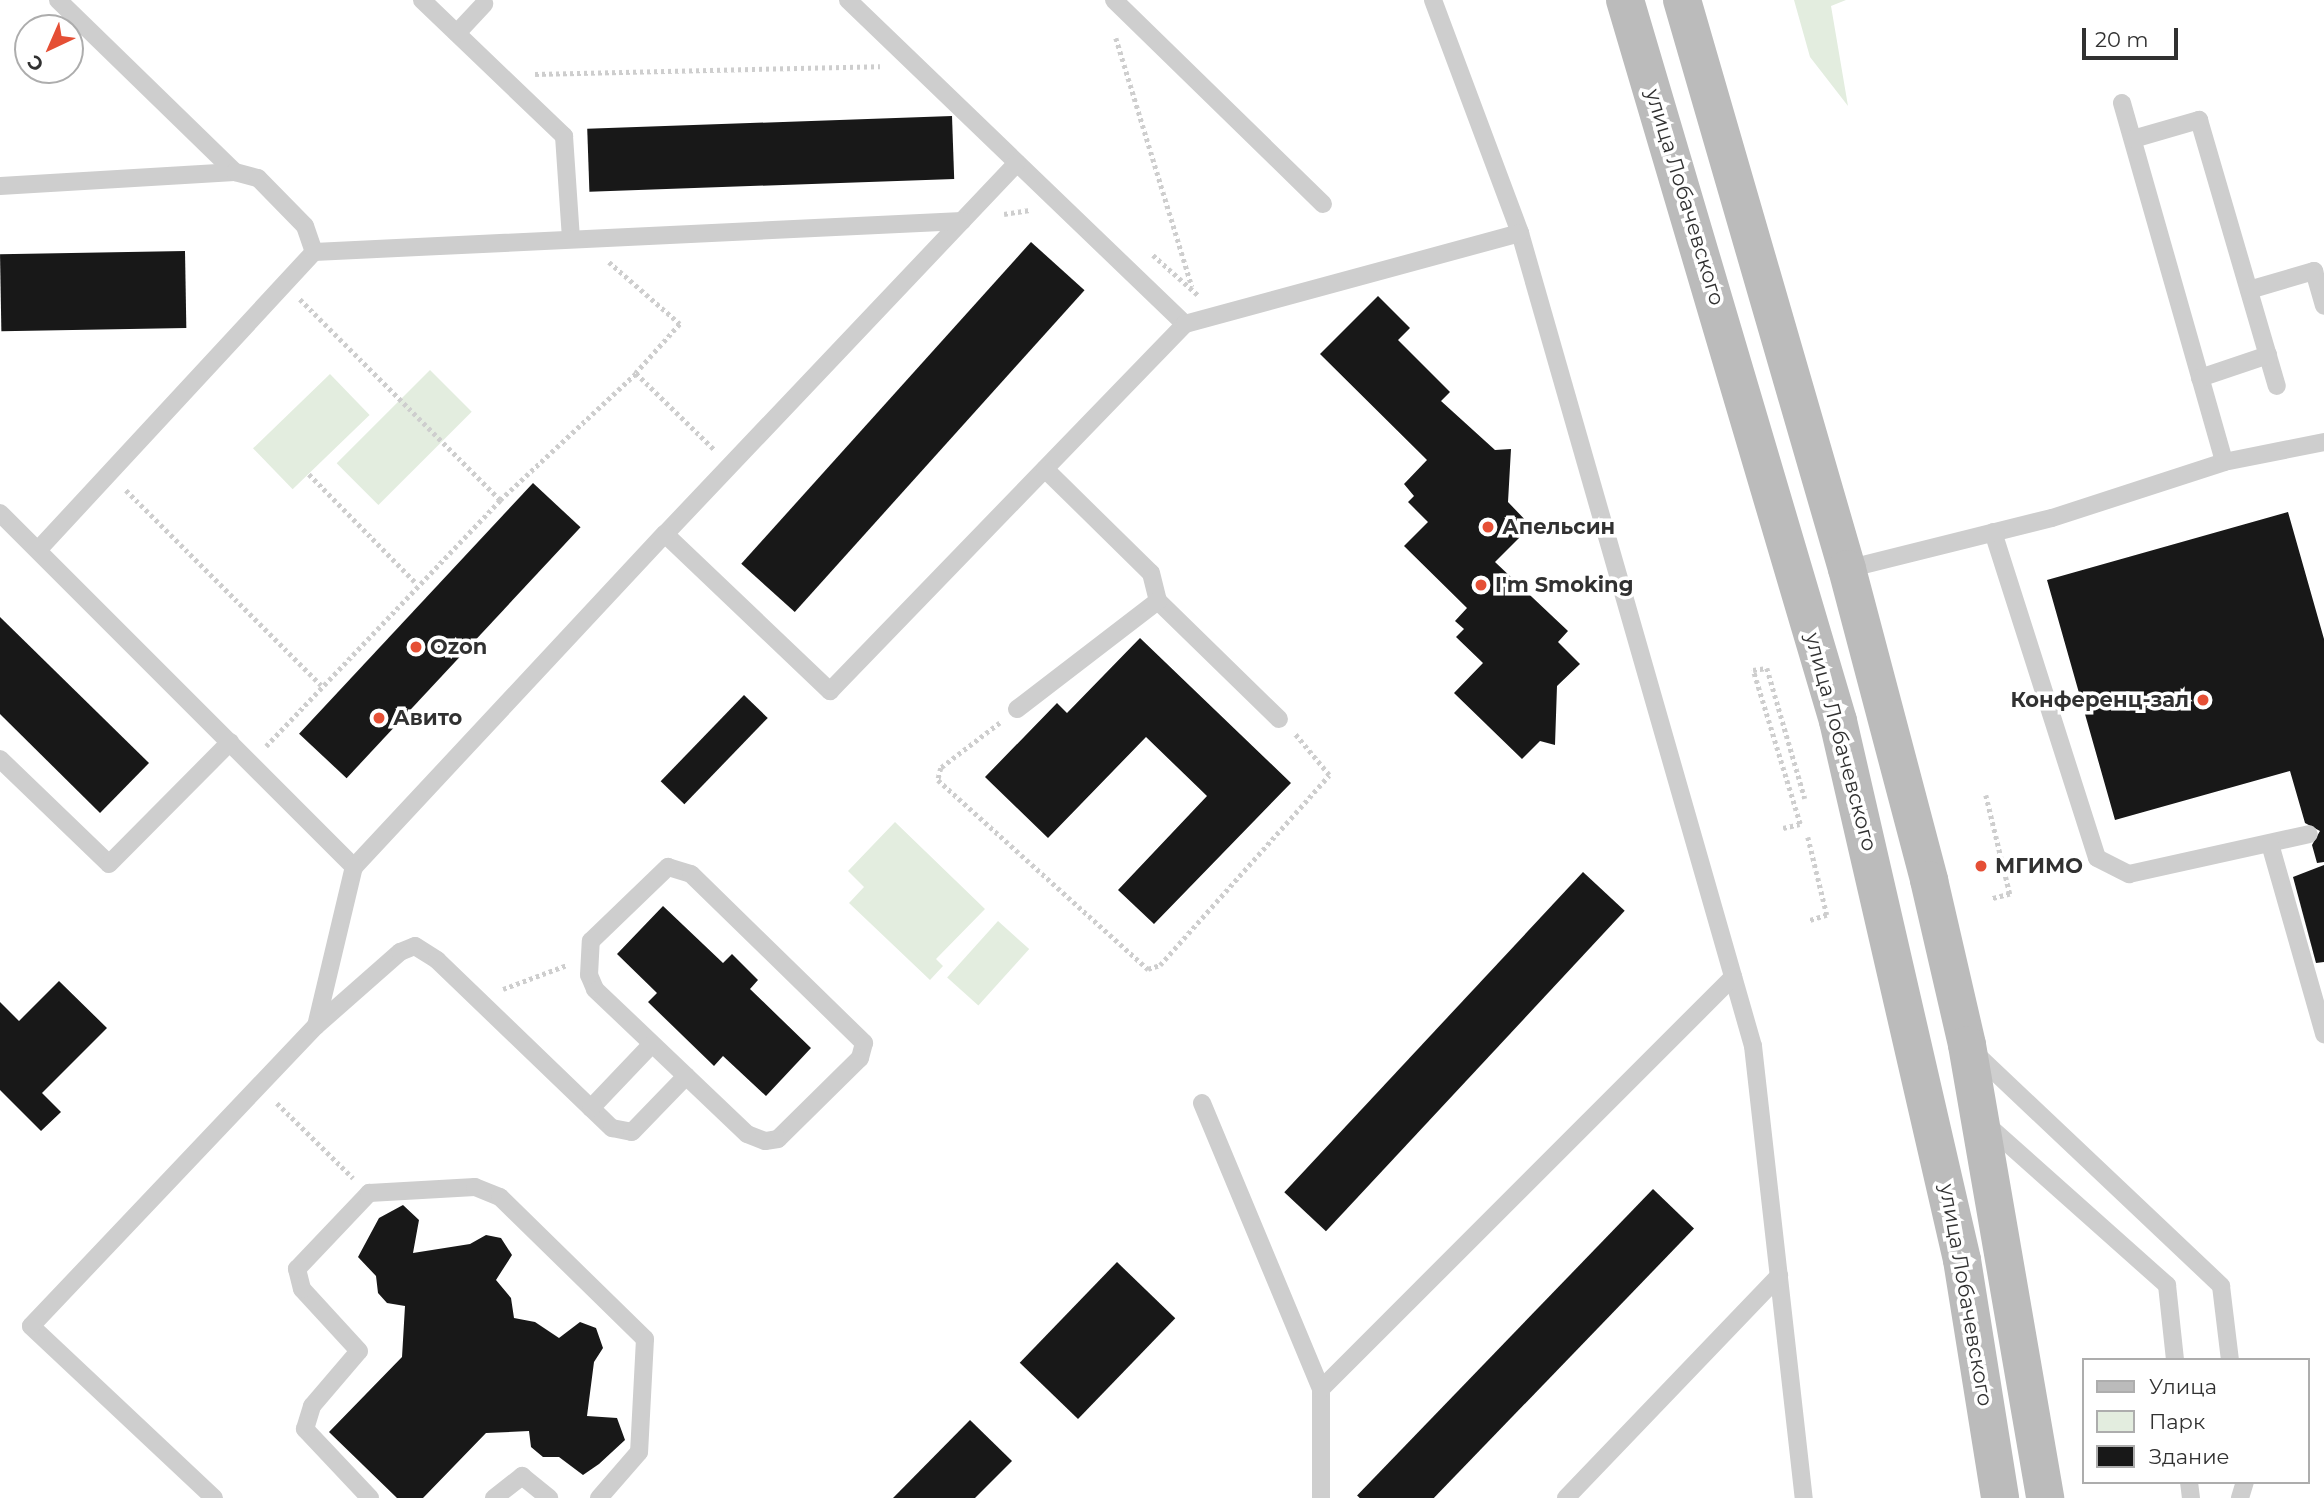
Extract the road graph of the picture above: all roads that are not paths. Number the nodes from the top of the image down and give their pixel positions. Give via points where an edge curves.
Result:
1 (58, 0) edge
2 (422, 0) edge
3 (848, 0) edge
4 (1114, 0) edge
5 (1433, 0) edge
6 (1625, 0) edge
7 (1682, 0) edge
8 (484, 4) dead end
9 (457, 33) junction
10 (2122, 103) dead end
11 (2133, 139) junction
12 (1017, 163) junction
13 (235, 172) junction
14 (0, 186) edge
15 (1323, 204) dead end
16 (962, 221) junction
17 (1520, 233) junction
18 (576, 239) junction
19 (314, 252) junction
20 (2249, 290) junction
21 (2324, 306) edge
22 (1185, 324) junction
23 (2268, 355) junction
24 (2200, 378) junction
25 (2277, 386) dead end
26 (2324, 442) edge
27 (2224, 462) junction
28 (1045, 469) junction
29 (0, 513) edge
30 (1993, 532) junction
31 (665, 534) junction
32 (38, 551) junction
33 (1847, 569) junction
34 (1157, 601) junction
35 (1017, 709) road end
36 (1279, 719) road end
37 (230, 742) junction
38 (0, 759) edge
39 (2309, 834) dead end
40 (2270, 844) junction
41 (355, 867) junction
42 (1733, 977) junction
43 (316, 1026) junction
44 (2324, 1034) edge
45 (652, 1044) junction
46 (1967, 1045) junction
47 (686, 1076) junction
48 (1202, 1103) dead end
49 (591, 1108) junction
50 (1981, 1119) junction
51 (1779, 1276) junction
52 (2175, 1358) edge
53 (2230, 1358) edge
54 (1321, 1389) junction
55 (214, 1498) edge
56 (370, 1498) edge
57 (494, 1498) edge
58 (549, 1498) edge
59 (599, 1498) edge
60 (1321, 1498) edge
61 (1566, 1498) edge
62 (1804, 1498) edge
63 (2000, 1498) edge
64 (2045, 1498) edge

1 - 13 lane
2 - 9 lane
3 - 12 lane
4 - 15 lane
5 - 17 lane
6 - 63 main road, улица Лобачевского via 1838,721 1962,1259
7 - 33 main road
8 - 9 lane
9 - 18 lane via 564,136
10 - 11 lane
11 - 20 lane via 2199,120
11 - 24 lane
12 - 16 lane
12 - 22 lane
13 - 14 lane
13 - 19 lane via 258,178 306,226
16 - 18 lane
16 - 31 lane
17 - 22 lane
17 - 42 lane
18 - 19 lane
19 - 32 lane
20 - 21 lane via 2314,271
20 - 23 lane
22 - 28 lane
23 - 24 lane
23 - 25 lane
24 - 27 lane
26 - 27 lane
27 - 30 lane
28 - 31 lane via 830,691
28 - 34 lane via 1151,573
29 - 32 lane
30 - 33 lane
30 - 40 lane via 2097,858 2129,874
31 - 41 lane
32 - 37 lane
33 - 46 main road
34 - 35 lane
34 - 36 lane
37 - 38 lane via 109,864
37 - 41 lane
39 - 40 lane
40 - 44 lane
41 - 43 lane
42 - 51 lane via 1753,1046
42 - 54 lane
43 - 49 lane via 400,952 415,946
43 - 55 lane via 31,1326
45 - 47 lane
45 - 47 lane via 595,989 587,957 592,941 658,871 681,868 864,1043 860,1058 778,1139 765,1141 747,1134
45 - 49 lane
46 - 50 main road
46 - 53 lane via 2221,1286
47 - 49 lane via 632,1132 612,1128
48 - 54 lane
50 - 52 lane via 2166,1285
50 - 64 main road
51 - 61 lane
51 - 62 lane
54 - 60 lane
56 - 59 lane via 305,1429 312,1406 359,1351 296,1277 305,1258 369,1193 475,1187 492,1192 645,1339 639,1452
57 - 58 lane via 522,1476

